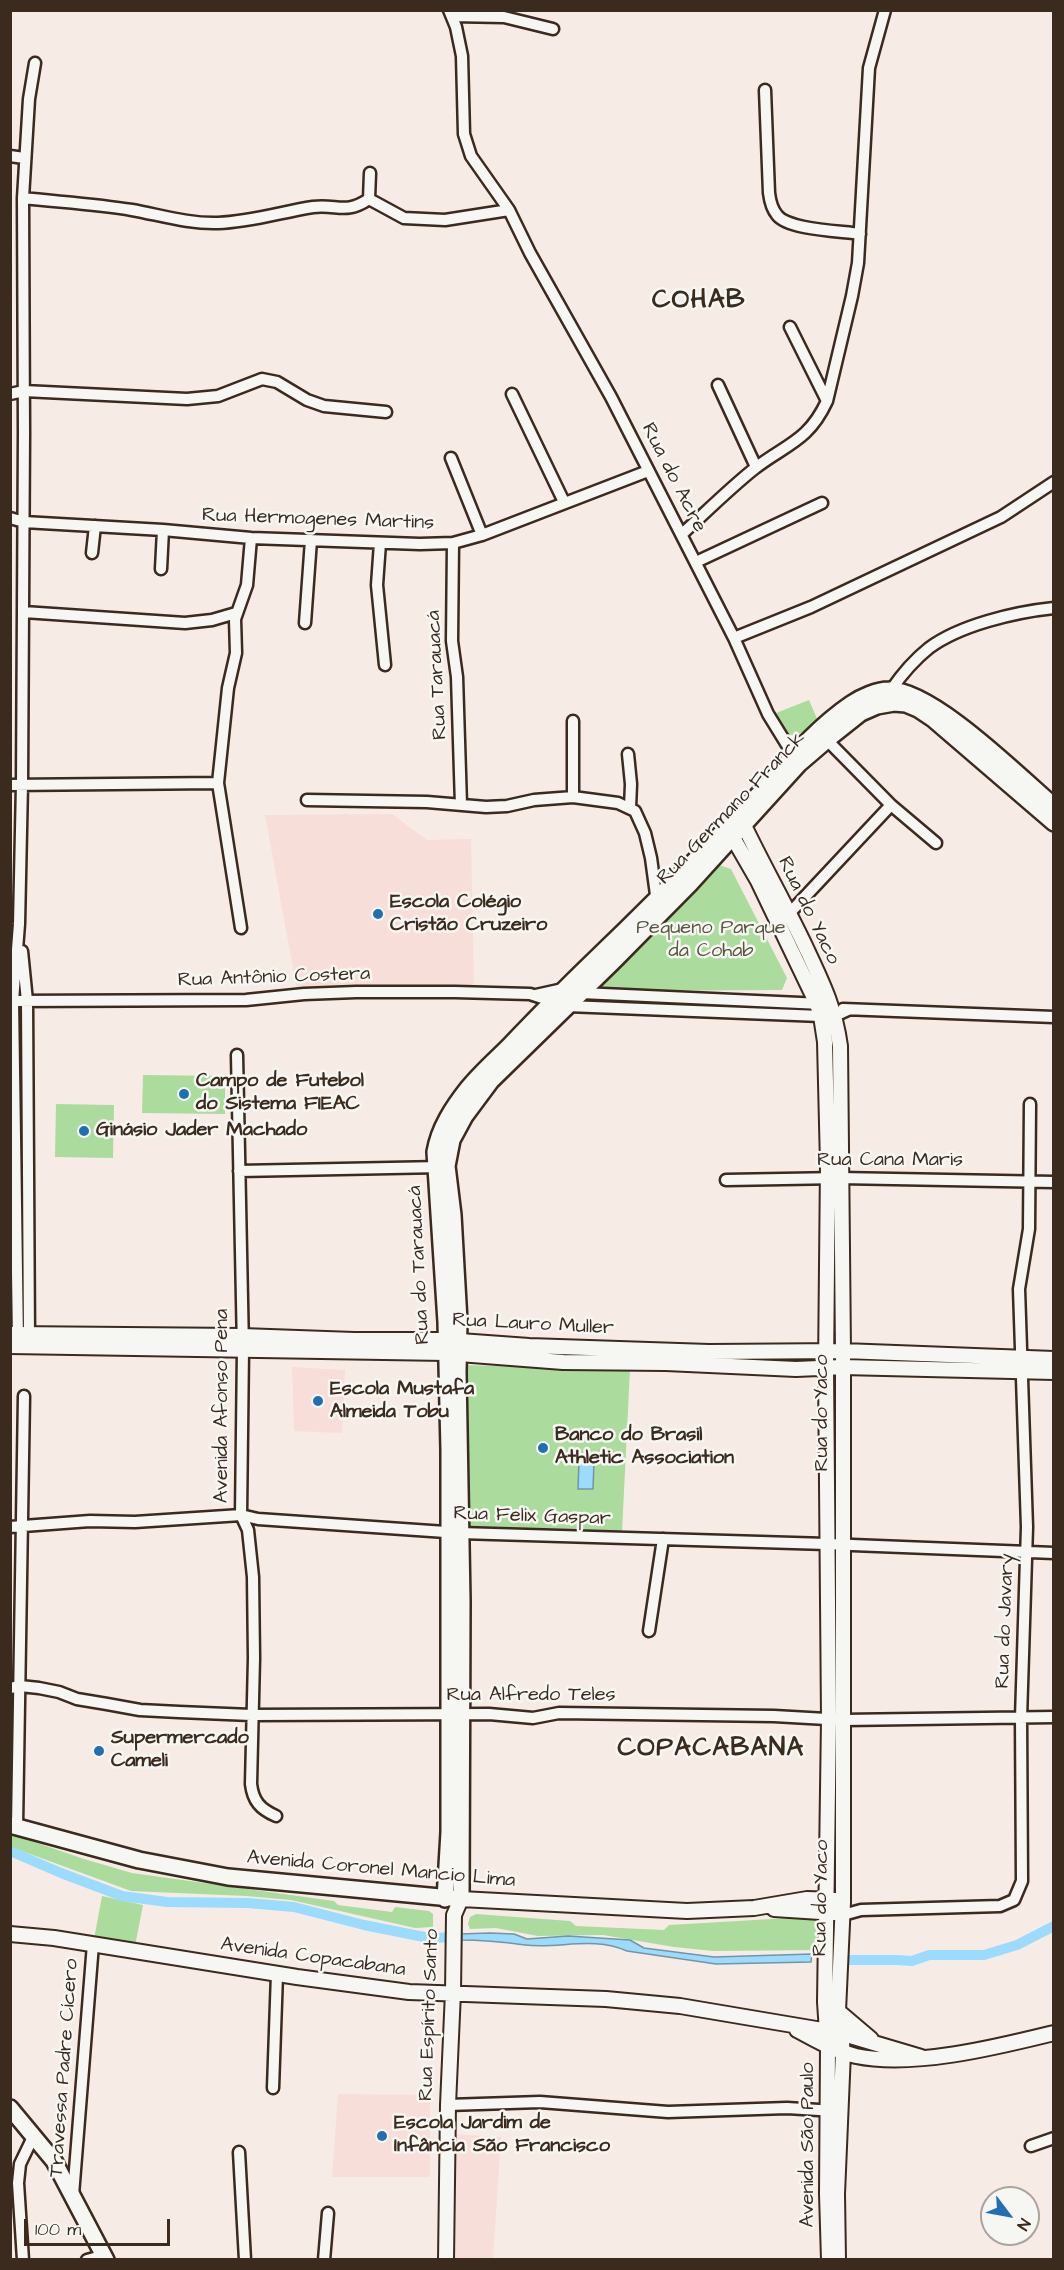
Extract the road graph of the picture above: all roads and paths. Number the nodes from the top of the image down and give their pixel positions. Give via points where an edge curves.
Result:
1 (885, 10) edge
2 (450, 13) edge
3 (554, 29) dead end
4 (34, 63) dead end
5 (765, 90) dead end
6 (10, 156) edge
7 (24, 158) junction
8 (370, 173) dead end
9 (23, 198) junction
10 (369, 199) junction
11 (509, 210) junction
12 (860, 234) junction
13 (790, 327) dead end
14 (718, 385) dead end
15 (24, 391) junction
16 (10, 394) edge
17 (512, 394) dead end
18 (827, 401) junction
19 (386, 412) dead end
20 (451, 458) dead end
21 (756, 467) junction
22 (648, 471) junction
23 (1053, 482) edge
24 (564, 502) junction
25 (822, 503) dead end
26 (10, 518) edge
27 (24, 522) junction
28 (95, 526) junction
29 (163, 530) junction
30 (682, 534) junction
31 (482, 535) junction
32 (251, 538) junction
33 (311, 540) junction
34 (381, 543) junction
35 (453, 543) junction
36 (92, 553) dead end
37 (696, 562) junction
38 (161, 569) dead end
39 (1053, 608) edge
40 (24, 612) junction
41 (236, 613) junction
42 (305, 623) dead end
43 (734, 638) junction
44 (385, 665) dead end
45 (891, 690) junction
46 (573, 721) dead end
47 (823, 736) junction
48 (627, 754) dead end
49 (796, 759) junction
50 (218, 783) junction
51 (16, 785) edge
52 (1030, 794) junction
53 (573, 797) junction
54 (307, 800) dead end
55 (461, 805) junction
56 (891, 805) junction
57 (1053, 806) edge
58 (630, 808) junction
59 (1053, 824) edge
60 (736, 826) junction
61 (936, 843) dead end
62 (656, 898) junction
63 (789, 913) junction
64 (659, 915) junction
65 (19, 924) junction
66 (778, 924) junction
67 (241, 928) dead end
68 (12, 987) edge
69 (26, 987) junction
70 (563, 989) junction
71 (581, 993) junction
72 (628, 994) junction
73 (536, 995) junction
74 (734, 999) junction
75 (13, 1001) junction
76 (27, 1001) junction
77 (551, 1002) junction
78 (567, 1006) junction
79 (628, 1008) junction
80 (830, 1010) junction
81 (735, 1012) junction
82 (1053, 1017) edge
83 (237, 1054) dead end
84 (1030, 1104) dead end
85 (12, 1166) edge
86 (28, 1167) junction
87 (441, 1167) junction
88 (239, 1171) junction
89 (834, 1178) junction
90 (726, 1180) dead end
91 (1028, 1181) junction
92 (1053, 1182) edge
93 (19, 1340) edge
94 (242, 1342) junction
95 (453, 1347) junction
96 (843, 1350) junction
97 (827, 1351) junction
98 (1053, 1359) edge
99 (1022, 1364) junction
100 (826, 1367) junction
101 (842, 1367) junction
102 (1053, 1372) edge
103 (24, 1396) dead end
104 (241, 1515) junction
105 (10, 1527) edge
106 (23, 1527) junction
107 (454, 1532) junction
108 (663, 1539) junction
109 (827, 1544) junction
110 (842, 1545) junction
111 (1026, 1553) junction
112 (1053, 1553) edge
113 (649, 1631) dead end
114 (15, 1687) edge
115 (251, 1714) junction
116 (455, 1714) junction
117 (1053, 1717) edge
118 (1021, 1718) junction
119 (829, 1719) junction
120 (844, 1720) junction
121 (276, 1816) dead end
122 (14, 1825) edge
123 (1022, 1872) joint
124 (453, 1899) junction
125 (827, 1905) junction
126 (843, 1908) junction
127 (10, 1934) edge
128 (93, 1944) junction
129 (277, 1974) junction
130 (453, 1992) junction
131 (825, 2002) junction
132 (838, 2011) junction
133 (793, 2025) junction
134 (834, 2032) junction
135 (1053, 2033) edge
136 (875, 2042) junction
137 (828, 2047) junction
138 (843, 2052) junction
139 (865, 2057) junction
140 (921, 2057) junction
141 (841, 2074) junction
142 (273, 2088) dead end
143 (448, 2105) junction
144 (10, 2108) edge
145 (835, 2111) junction
146 (34, 2135) junction
147 (1053, 2138) edge
148 (1031, 2146) dead end
149 (239, 2152) dead end
150 (832, 2194) junction
151 (73, 2195) junction
152 (328, 2213) dead end
153 (105, 2257) edge
154 (23, 2259) edge
155 (87, 2259) edge
156 (244, 2259) edge
157 (324, 2259) edge
158 (446, 2259) edge
159 (829, 2259) edge
160 (838, 2259) edge

1 - 12 street via 869,68
2 - 3 street via 504,17
2 - 11 street, Rua do Acre via 463,65 464,134 481,173
4 - 7 street
5 - 12 street via 769,193 777,216 792,224
6 - 7 street
7 - 9 street
8 - 10 street
9 - 10 street via 218,223 329,205 347,210
9 - 15 street
10 - 11 street via 404,218 445,220
11 - 22 street, Rua do Acre
12 - 18 street via 852,296
13 - 18 street
14 - 21 street
15 - 16 street
15 - 19 street via 187,399 218,396 262,379 277,382 324,406
15 - 27 street
17 - 24 street
18 - 21 street via 806,434
20 - 31 street
21 - 30 street
22 - 24 street, Rua Hermogenes Martins
22 - 30 street, Rua do Acre
23 - 43 street via 1001,517
24 - 31 street, Rua Hermogenes Martins
25 - 37 street
26 - 27 street, Rua Hermogenes Martins
27 - 28 street, Rua Hermogenes Martins
27 - 40 street
28 - 29 street, Rua Hermogenes Martins
28 - 36 street
29 - 32 street, Rua Hermogenes Martins
29 - 38 street
30 - 37 street, Rua do Acre
31 - 35 street, Rua Hermogenes Martins
32 - 33 street, Rua Hermogenes Martins
32 - 41 street via 247,585
33 - 34 street, Rua Hermogenes Martins
33 - 42 street
34 - 35 street, Rua Hermogenes Martins
34 - 44 street via 377,585
35 - 55 street, Rua Tarauacá via 452,641 457,677
37 - 43 street, Rua do Acre
39 - 45 street via 1001,618 954,634 906,669
40 - 41 street via 185,623
40 - 51 street
41 - 50 street via 236,653 228,688
43 - 49 street, Rua do Acre via 768,714
45 - 47 main road, Rua Germano Franck via 852,703
45 - 52 main road, Rua Germano Franck via 914,696 943,713
46 - 53 street
47 - 49 main road, Rua Germano Franck
47 - 52 main road, Rua Germano Franck via 877,706 906,704 933,719
47 - 56 street
48 - 58 street
49 - 60 main road, Rua Germano Franck
50 - 51 street
50 - 67 street
51 - 65 street
52 - 57 main road, Rua Germano Franck
52 - 59 main road, Rua Germano Franck
53 - 55 street via 507,806
53 - 58 street
54 - 55 street
56 - 61 street
56 - 63 street
58 - 62 street, Rua Germano Franck via 645,833
60 - 62 main road, Rua Germano Franck
60 - 63 street, Rua do Yaco
60 - 64 main road, Rua Germano Franck
60 - 66 street, Rua do Yaco
62 - 64 street, Rua Germano Franck
62 - 70 main road, Rua do Tarauacá
63 - 66 street
63 - 80 street, Rua do Yaco
64 - 71 main road, Rua do Tarauacá
65 - 68 street
65 - 69 street
66 - 80 street, Rua do Yaco
68 - 69 street
68 - 75 street
69 - 76 street
70 - 71 street, Rua Antônio Costera
70 - 73 street, Rua Antônio Costera
70 - 77 main road, Rua do Tarauacá
71 - 72 street, Rua Antônio Costera
71 - 78 main road, Rua do Tarauacá
72 - 74 street, Rua Antônio Costera
72 - 79 street
73 - 76 street, Rua Antônio Costera via 356,992 246,1000
73 - 77 street, Rua Antônio Costera
74 - 80 street, Rua Antônio Costera
74 - 81 street
75 - 76 street, Rua Antônio Costera
75 - 85 street
76 - 86 street
77 - 78 street, Rua Antônio Costera
77 - 87 main road, Rua do Tarauacá via 457,1103 438,1138
78 - 79 street, Rua Antônio Costera
78 - 87 main road, Rua do Tarauacá via 491,1082 465,1116
79 - 81 street, Rua Antônio Costera
80 - 81 street, Rua Antônio Costera
80 - 82 street, Rua Antônio Costera
80 - 89 street, Rua do Yaco via 840,1046
83 - 88 street, Avenida Afonso Pena
84 - 91 street, Rua do Javary
85 - 86 street
85 - 93 street
86 - 93 street
87 - 88 street
87 - 95 main road, Rua do Tarauacá
88 - 94 street, Avenida Afonso Pena
89 - 90 street, Rua Cana Maris
89 - 91 street, Rua Cana Maris
89 - 96 street, Rua do Yaco
89 - 97 street, Rua do Yaco
91 - 92 street, Rua Cana Maris
91 - 99 street, Rua do Javary via 1029,1229 1019,1289
93 - 94 street, Rua Lauro Muller
94 - 95 street, Rua Lauro Muller via 354,1340
94 - 104 street, Avenida Afonso Pena
95 - 97 street, Rua Lauro Muller
95 - 100 street, Rua Lauro Muller via 562,1362
95 - 107 main road, Rua do Tarauacá
96 - 97 street, Rua Lauro Muller
96 - 99 street, Rua Lauro Muller
96 - 101 street, Rua do Yaco
97 - 100 street, Rua do Yaco
98 - 99 street, Rua Lauro Muller
99 - 101 street, Rua Lauro Muller
99 - 102 street, Rua Lauro Muller
99 - 111 street, Rua do Javary
100 - 101 street, Rua Lauro Muller
100 - 109 street, Rua do Yaco
101 - 110 street, Rua do Yaco
103 - 106 street
104 - 106 street, Rua Felix Gaspar
104 - 107 street, Rua Felix Gaspar
104 - 115 street, Avenida Afonso Pena via 248,1530 253,1577
105 - 106 street, Rua Felix Gaspar
106 - 114 street
107 - 108 street, Rua Felix Gaspar
107 - 116 main road, Rua do Tarauacá via 462,1601
108 - 109 street, Rua Felix Gaspar
108 - 113 street
109 - 110 street, Rua Felix Gaspar
109 - 119 street, Rua do Yaco
110 - 111 street, Rua Felix Gaspar
110 - 120 street, Rua do Yaco
111 - 112 street, Rua Felix Gaspar
111 - 118 street, Rua do Javary
114 - 115 street, Rua Alfredo Teles via 49,1690 140,1710
114 - 122 street
115 - 116 street, Rua Alfredo Teles
115 - 121 street, Avenida Afonso Pena via 252,1793 263,1809
116 - 119 street, Rua Alfredo Teles
116 - 124 main road via 449,1842
117 - 118 street, Rua Alfredo Teles
118 - 120 street, Rua Alfredo Teles
118 - 123 street, Rua do Javary
119 - 120 street, Rua Alfredo Teles
119 - 125 street, Rua do Yaco
120 - 126 street, Rua do Yaco
122 - 124 main road, Avenida Coronel Mancio Lima via 138,1860 228,1877
123 - 126 street, Avenida Coronel Mancio Lima via 1018,1895 1008,1904 931,1909
124 - 125 street, Avenida Coronel Mancio Lima via 646,1911 754,1908 807,1899
124 - 130 street, Rua Espírito Santo
125 - 126 street, Avenida Coronel Mancio Lima
125 - 131 street, Rua do Yaco
126 - 132 street, Rua do Yaco
127 - 128 street, Avenida Copacabana
128 - 129 street, Avenida Copacabana
128 - 151 street, Travessa Padre Cícero
129 - 130 street, Avenida Copacabana via 409,1992
129 - 142 street
130 - 133 street, Avenida Copacabana via 606,1999
130 - 143 street, Rua Espírito Santo
131 - 133 street via 813,2021
131 - 134 street, Rua do Yaco
132 - 134 street, Rua do Yaco
132 - 136 street
133 - 134 street, Avenida Copacabana
133 - 137 street, Avenida Copacabana
134 - 136 street, Avenida Copacabana
134 - 137 street, Avenida São Paulo
134 - 138 street, Avenida São Paulo
135 - 140 street, Avenida Copacabana via 944,2056
136 - 140 street, Avenida Copacabana
137 - 138 street, Avenida Copacabana
137 - 145 street, Avenida São Paulo
138 - 139 street, Avenida Copacabana
138 - 141 street, Avenida São Paulo
139 - 140 street, Avenida Copacabana
139 - 141 street
141 - 145 street, Avenida São Paulo
143 - 145 street via 540,2103 668,2112 787,2108
143 - 158 street, Rua Espírito Santo
144 - 146 main road
145 - 150 street, Avenida São Paulo
146 - 151 main road
146 - 154 street via 20,2164 18,2183
147 - 148 street
149 - 156 street
150 - 159 street, Avenida São Paulo
150 - 160 street, Avenida São Paulo
151 - 153 main road
152 - 157 street
153 - 155 street

